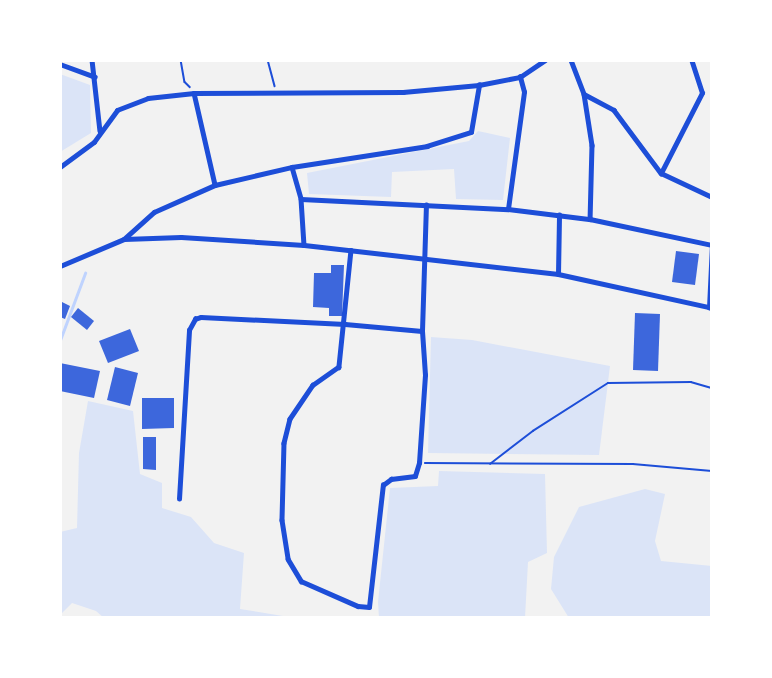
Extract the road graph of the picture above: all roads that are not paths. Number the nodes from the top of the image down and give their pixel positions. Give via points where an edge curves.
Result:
1 (92, 60) edge
2 (545, 60) edge
3 (571, 60) edge
4 (691, 60) edge
5 (60, 64) edge
6 (94, 77) junction
7 (520, 77) junction
8 (479, 85) junction
9 (194, 93) junction
10 (584, 94) junction
11 (100, 131) junction
12 (60, 167) edge
13 (292, 168) junction
14 (661, 174) junction
15 (215, 185) junction
16 (712, 197) edge
17 (301, 199) junction
18 (426, 205) junction
19 (508, 209) junction
20 (559, 215) junction
21 (590, 219) junction
22 (124, 239) junction
23 (304, 245) junction
24 (712, 245) edge
25 (351, 250) junction
26 (426, 260) junction
27 (60, 266) edge
28 (558, 274) junction
29 (710, 308) edge
30 (345, 324) junction
31 (422, 331) junction
32 (179, 499) dead end

1 - 6 street
2 - 7 street
3 - 10 street
4 - 14 street via 702,93
5 - 6 street
6 - 11 street
7 - 8 street
7 - 19 street via 524,92
8 - 9 street via 404,92
8 - 13 street via 471,132 428,146
9 - 11 street via 148,98 117,110
9 - 15 street
10 - 14 street via 614,110
10 - 21 street via 592,145
11 - 12 street via 93,142
13 - 15 street
13 - 17 street
14 - 16 street
15 - 22 street via 154,212
17 - 18 street
17 - 23 street
18 - 19 street
18 - 26 street
19 - 20 street
20 - 21 street
20 - 28 street
21 - 24 street
22 - 23 street via 181,237
22 - 27 street
23 - 25 street
24 - 29 street
25 - 26 street
25 - 30 street
26 - 28 street
26 - 31 street
28 - 29 street
30 - 31 street
30 - 31 street via 339,367 313,385 290,419 284,443 282,520 288,559 301,581 358,606 369,607 383,484 414,476 419,463 426,375
30 - 32 street via 195,319 189,330

